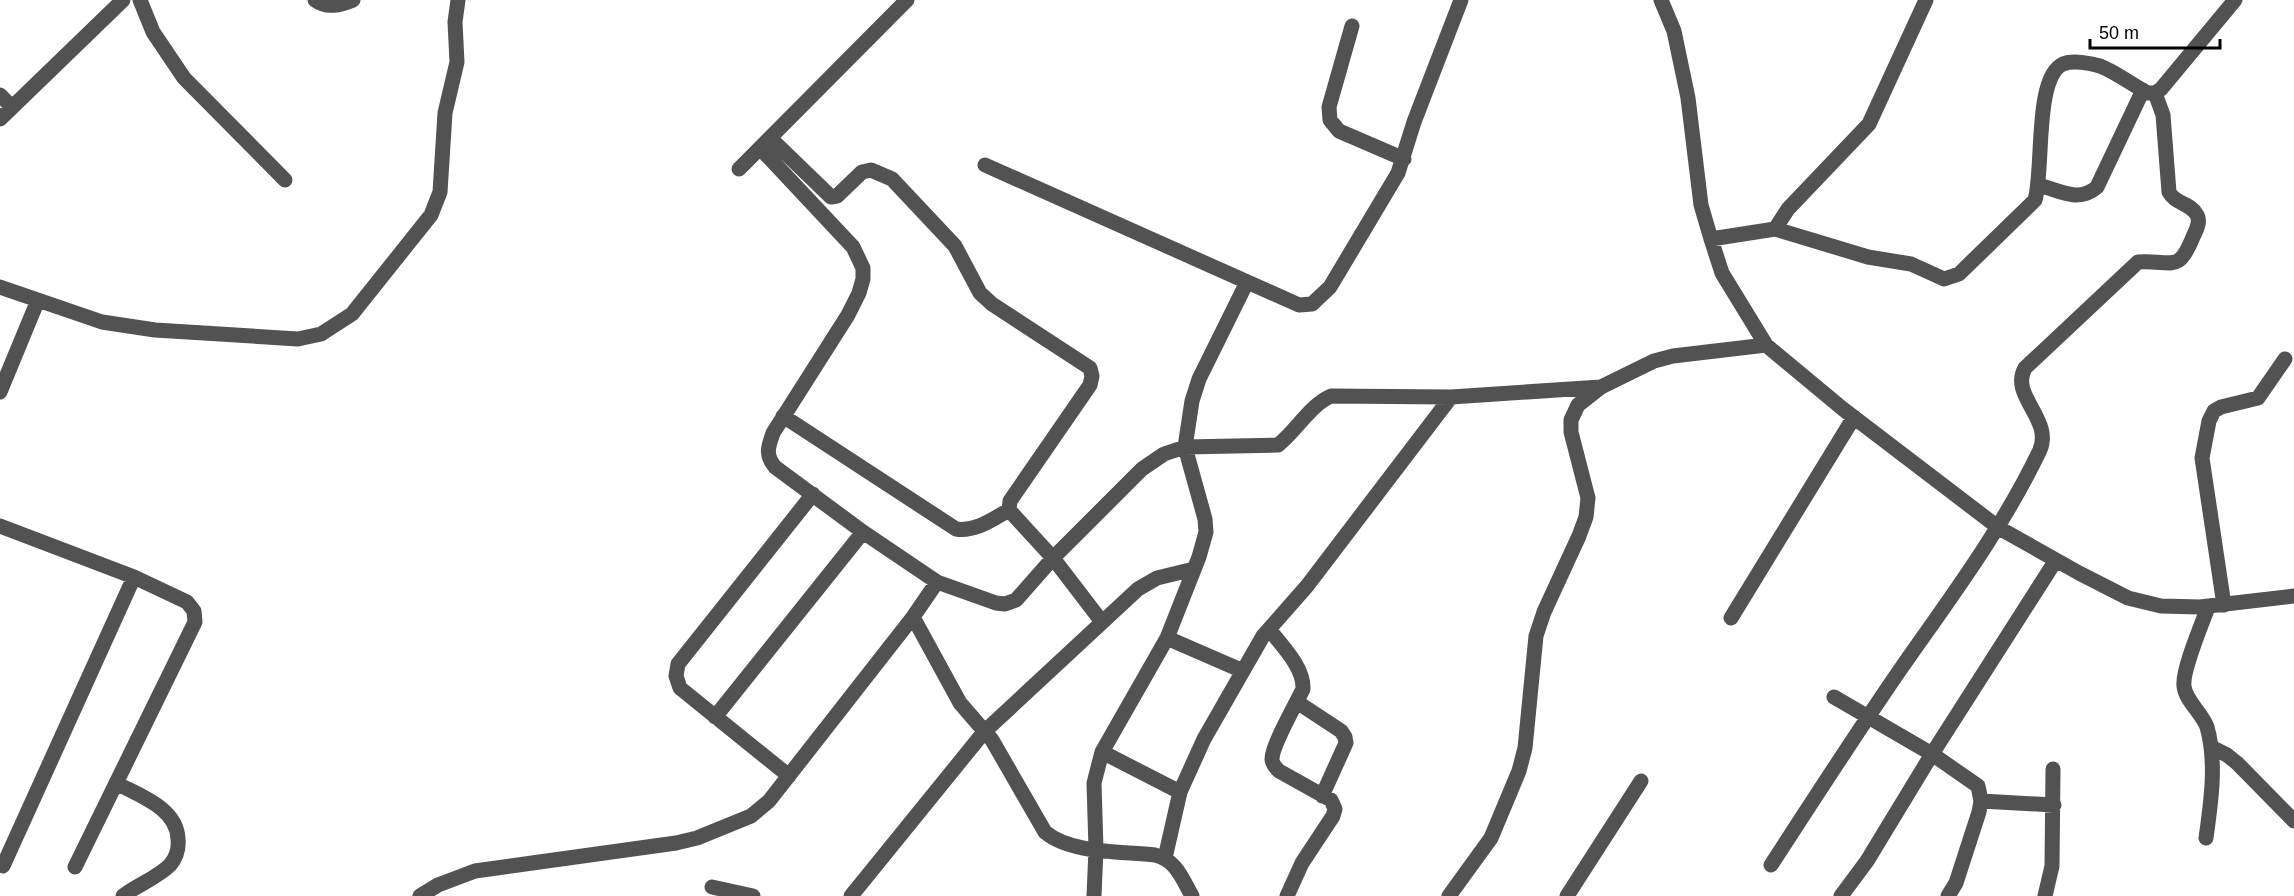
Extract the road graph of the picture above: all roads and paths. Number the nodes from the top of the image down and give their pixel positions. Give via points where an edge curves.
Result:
1 (123, 0) edge
2 (140, 0) edge
3 (315, 0) edge
4 (353, 0) edge
5 (458, 0) edge
6 (907, 0) edge
7 (1461, 0) edge
8 (1661, 0) edge
9 (1926, 0) edge
10 (2235, 0) edge
11 (1352, 26) dead end
12 (2149, 92) junction
13 (0, 95) edge
14 (12, 107) junction
15 (0, 119) edge
16 (765, 143) junction
17 (1404, 159) junction
18 (985, 165) dead end
19 (739, 169) dead end
20 (285, 180) dead end
21 (2039, 185) junction
22 (1775, 228) junction
23 (1711, 239) junction
24 (1247, 282) junction
25 (0, 287) edge
26 (38, 300) junction
27 (1766, 345) junction
28 (2285, 359) dead end
29 (1601, 387) junction
30 (0, 392) edge
31 (1452, 397) junction
32 (783, 416) junction
33 (1854, 417) junction
34 (1185, 447) junction
35 (813, 494) junction
36 (1010, 510) junction
37 (0, 526) edge
38 (1998, 528) junction
39 (863, 532) junction
40 (1053, 558) junction
41 (2056, 560) junction
42 (1194, 569) junction
43 (134, 577) junction
44 (937, 582) junction
45 (2294, 596) edge
46 (2224, 604) junction
47 (2208, 607) junction
48 (913, 617) junction
49 (1731, 618) dead end
50 (1102, 622) junction
51 (1269, 629) junction
52 (1167, 638) junction
53 (1243, 672) junction
54 (1834, 697) dead end
55 (1297, 702) junction
56 (716, 717) junction
57 (1868, 717) junction
58 (984, 732) junction
59 (2211, 747) junction
60 (1102, 752) junction
61 (1932, 754) junction
62 (2053, 769) dead end
63 (789, 776) junction
64 (1641, 781) dead end
65 (116, 783) junction
66 (1180, 792) junction
67 (1322, 796) junction
68 (1981, 801) junction
69 (2054, 805) junction
70 (2294, 820) edge
71 (2206, 838) dead end
72 (1096, 849) junction
73 (1165, 858) junction
74 (1771, 865) dead end
75 (3, 866) dead end
76 (75, 867) dead end
77 (712, 887) dead end
78 (123, 896) edge
79 (420, 896) edge
80 (753, 896) edge
81 (851, 896) edge
82 (1094, 896) edge
83 (1192, 896) edge
84 (1287, 896) edge
85 (1449, 896) edge
86 (1567, 896) edge
87 (1841, 896) edge
88 (1948, 896) edge
89 (2045, 896) edge

1 - 14 street
2 - 20 street via 153,32 184,78
3 - 4 street via 338,6
5 - 26 street via 458,62 445,113 440,192 431,215 352,314 321,334 298,339 155,330 102,322
6 - 16 street
7 - 17 street via 1414,122
8 - 23 street via 1674,31 1688,98 1701,205
9 - 22 street via 1869,124 1788,208
10 - 12 street via 2161,89
11 - 17 street via 1329,107 1330,120 1339,131
12 - 21 street via 2089,195 2080,197
12 - 21 street via 2100,66 2063,64 2047,87
12 - 38 street via 2163,115 2169,192 2172,198 2191,208 2199,222 2185,257 2176,263 2138,262 2025,368 2020,376 2021,387 2040,422 2041,449
13 - 14 street
14 - 15 street
16 - 19 street
16 - 32 street via 853,247 863,268 859,293 848,315
16 - 36 street via 831,197 862,172 871,170 892,179 955,246 980,293 1090,368 1090,385 1010,501
17 - 24 street via 1330,287 1312,304 1299,305
18 - 24 street
21 - 22 street via 2035,200 2026,210 1959,274 1944,279 1911,264 1868,257
22 - 23 street
23 - 27 street via 1722,273
24 - 34 street via 1199,379
25 - 26 street
26 - 30 street
27 - 29 street via 1654,361
27 - 33 street
28 - 46 street via 2258,398 2221,407 2209,421 2202,458
29 - 31 street
29 - 85 street via 1578,405 1571,420 1588,498 1586,517 1536,636 1525,748 1519,771 1491,838
31 - 34 street via 1331,396 1319,401 1278,445
31 - 51 street via 1307,586
32 - 35 street via 767,449 769,459
32 - 36 street via 956,529 978,527
33 - 38 street
33 - 49 street
34 - 40 street via 1164,454 1142,469
34 - 42 street via 1206,532
35 - 39 street
35 - 56 street via 678,664 680,688
36 - 40 street
37 - 43 street
38 - 41 street
38 - 57 street
39 - 44 street
39 - 56 street
40 - 44 street via 1016,600 1005,604
40 - 50 street
41 - 47 street via 2128,598 2161,606
41 - 61 street
42 - 50 street via 1147,582
42 - 52 street
43 - 65 street via 188,602 195,622
43 - 75 street
44 - 48 street
45 - 46 street
46 - 47 street
47 - 59 street via 2185,674 2184,688 2206,724
48 - 58 street via 960,703
48 - 63 street
50 - 58 street
51 - 53 street
51 - 55 street via 1304,681
52 - 53 street
52 - 60 street
53 - 66 street via 1204,739
54 - 57 street
55 - 67 street via 1346,737
55 - 67 street via 1272,759 1279,771
56 - 63 street
57 - 61 street
57 - 74 street
58 - 72 street via 1045,832 1072,847
58 - 81 street
59 - 70 street via 2237,763
59 - 71 street via 2211,802
60 - 66 street
60 - 72 street via 1094,783
61 - 68 street via 1978,786
61 - 87 street via 1867,861
62 - 69 street
63 - 79 street via 751,816 697,838 475,871
64 - 86 street
65 - 76 street
65 - 78 street via 164,809 174,822 179,850 170,865
66 - 73 street
67 - 84 street via 1331,801 1334,816 1302,862
68 - 69 street
68 - 88 street via 1963,865
69 - 89 street via 2052,866
72 - 73 street
72 - 82 street
73 - 83 street via 1174,864
77 - 80 street

